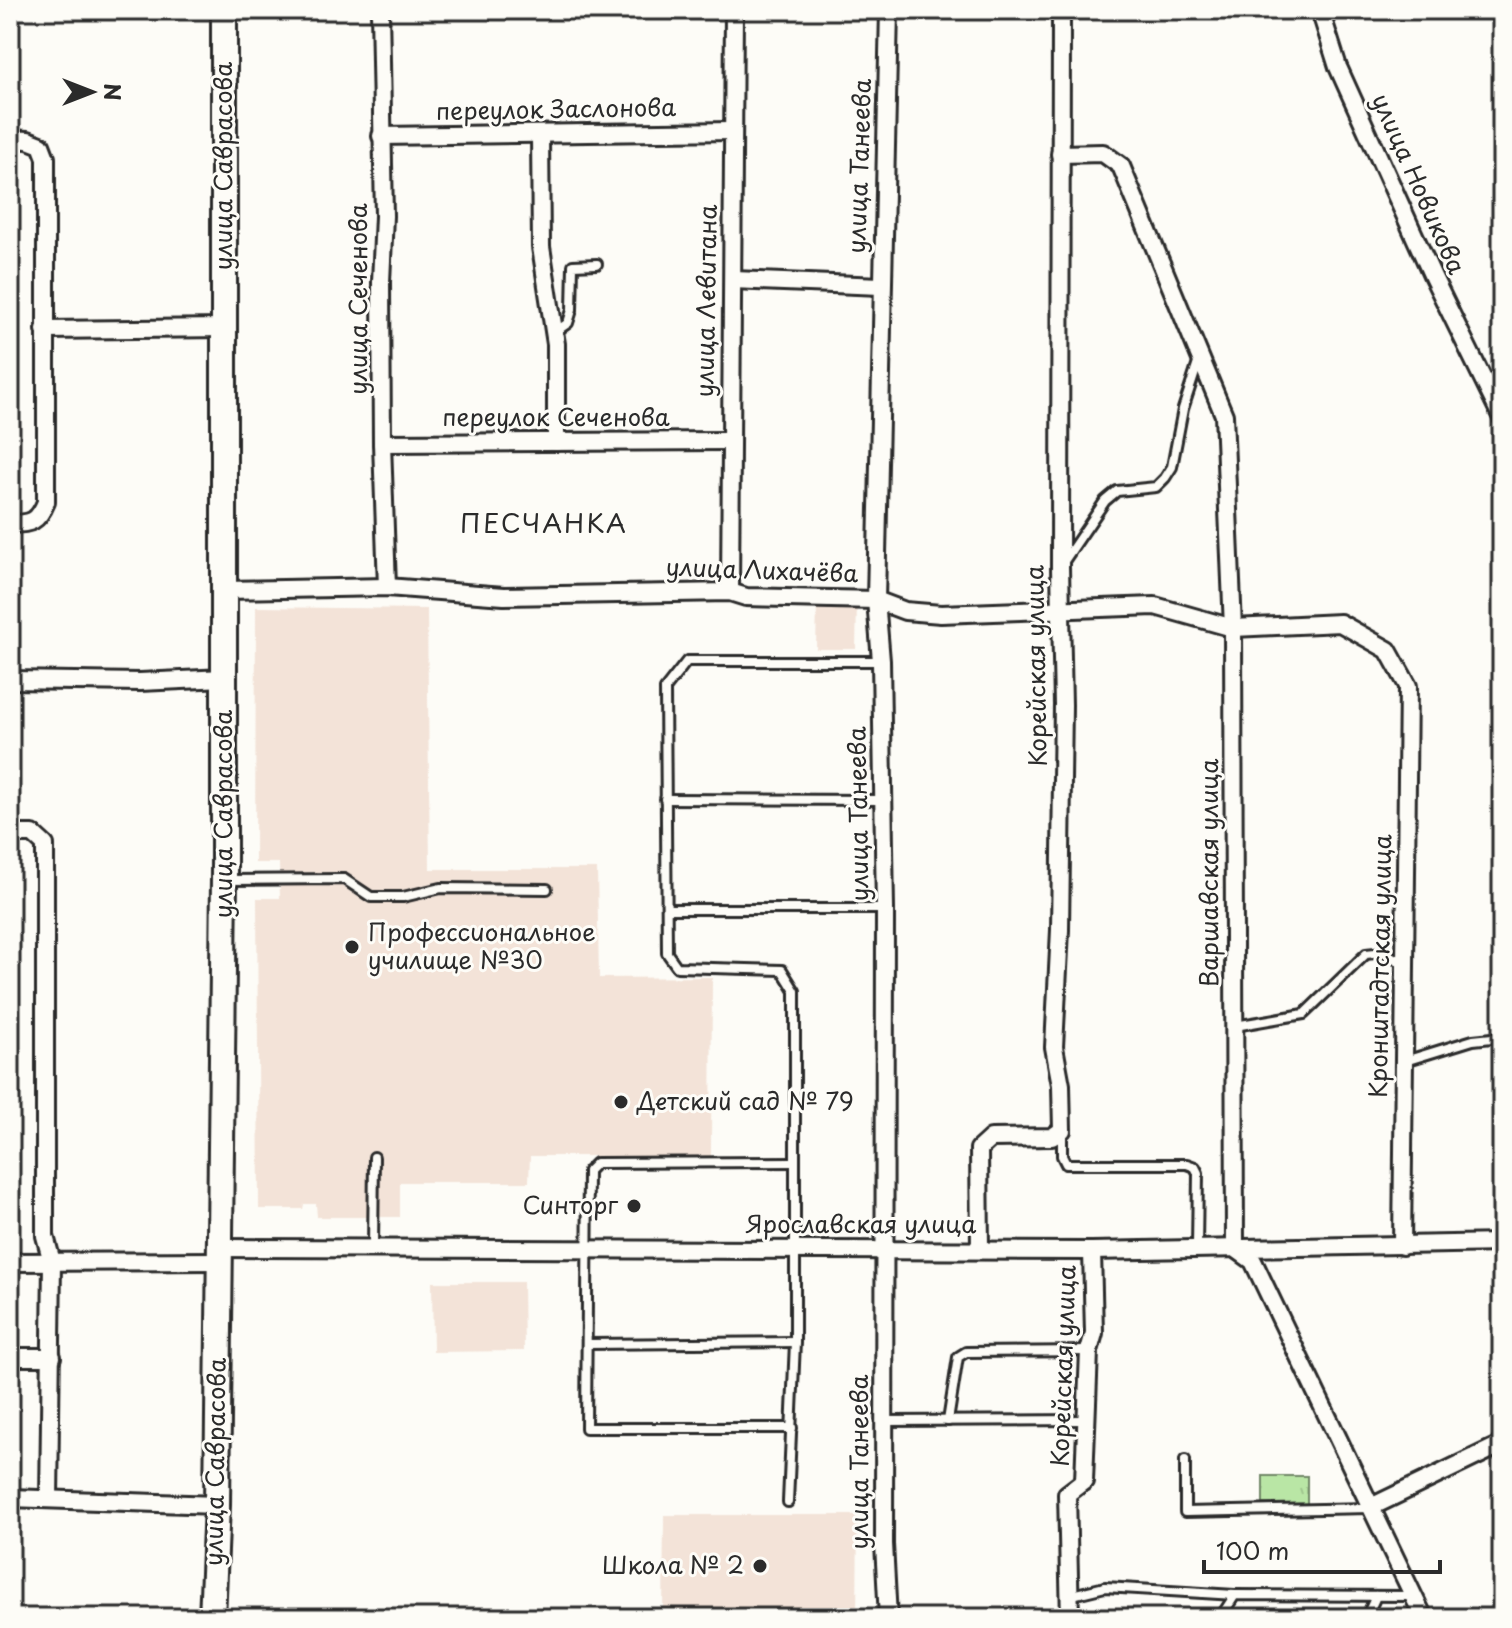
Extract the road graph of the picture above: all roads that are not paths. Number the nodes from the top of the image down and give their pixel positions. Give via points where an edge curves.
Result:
1 (224, 10) edge
2 (380, 10) edge
3 (734, 10) edge
4 (889, 10) edge
5 (1061, 10) edge
6 (1320, 10) edge
7 (732, 131) junction
8 (540, 135) junction
9 (381, 136) junction
10 (10, 139) edge
11 (1060, 154) junction
12 (597, 264) dead end
13 (733, 280) junction
14 (881, 286) junction
15 (225, 328) junction
16 (45, 330) junction
17 (554, 332) junction
18 (1200, 356) junction
19 (1502, 418) edge
20 (729, 441) junction
21 (556, 442) junction
22 (382, 443) junction
23 (10, 524) edge
24 (1060, 567) junction
25 (387, 587) junction
26 (226, 590) junction
27 (730, 592) junction
28 (876, 600) junction
29 (1060, 607) junction
30 (1233, 628) junction
31 (881, 661) junction
32 (224, 678) junction
33 (10, 680) edge
34 (1408, 686) joint
35 (665, 799) junction
36 (883, 800) junction
37 (10, 834) edge
38 (224, 880) junction
39 (547, 889) dead end
40 (667, 909) junction
41 (885, 909) junction
42 (1405, 965) junction
43 (1235, 1026) junction
44 (1502, 1037) edge
45 (1404, 1061) junction
46 (1062, 1130) junction
47 (374, 1157) dead end
48 (794, 1162) junction
49 (1502, 1243) edge
50 (587, 1246) junction
51 (1402, 1246) junction
52 (373, 1247) junction
53 (1197, 1248) junction
54 (1235, 1248) junction
55 (795, 1249) junction
56 (883, 1249) junction
57 (980, 1249) junction
58 (1092, 1251) junction
59 (220, 1254) junction
60 (10, 1262) edge
61 (52, 1262) junction
62 (795, 1342) junction
63 (587, 1344) junction
64 (1089, 1351) junction
65 (10, 1357) edge
66 (52, 1357) junction
67 (1085, 1420) junction
68 (883, 1421) junction
69 (948, 1421) junction
70 (792, 1428) junction
71 (1502, 1444) edge
72 (1185, 1460) dead end
73 (10, 1498) edge
74 (49, 1499) junction
75 (788, 1502) dead end
76 (217, 1505) junction
77 (1371, 1507) junction
78 (1072, 1595) junction
79 (1235, 1595) junction
80 (1376, 1596) junction
81 (1414, 1596) junction
82 (212, 1618) edge
83 (888, 1618) edge
84 (1070, 1618) edge
85 (1220, 1618) edge
86 (1366, 1618) edge
87 (1424, 1618) edge

1 - 15 street, улица Саврасова
2 - 9 street, улица Сеченова
3 - 7 street, улица Левитана
4 - 14 street, улица Танеева
5 - 11 street, Корейская улица
6 - 19 street, улица Новикова via 1338,67
7 - 8 street, переулок Заслонова
7 - 13 street, улица Левитана
8 - 9 street, переулок Заслонова
8 - 17 street via 541,247
9 - 22 street, улица Сеченова
10 - 16 street via 41,145 46,158
11 - 18 street, Варшавская улица via 1103,153 1121,166
11 - 24 street, Корейская улица
12 - 17 lane via 573,265 568,323
13 - 14 street
13 - 20 street, улица Левитана
14 - 28 street, улица Танеева
15 - 16 street
15 - 26 street, улица Саврасова
16 - 23 street via 46,502 40,518
17 - 21 street
18 - 24 lane via 1165,478 1156,487 1117,491 1105,501
18 - 30 street, Варшавская улица via 1224,415
20 - 21 street, переулок Сеченова
20 - 27 street, улица Левитана
21 - 22 street, переулок Сеченова
22 - 25 street, улица Сеченова
24 - 29 street, Корейская улица
25 - 26 street, улица Лихачёва
25 - 27 street, улица Лихачёва via 504,596
26 - 32 street, улица Саврасова
27 - 28 street, улица Лихачёва via 746,597
28 - 29 street, улица Лихачёва via 905,611 941,614
28 - 31 street, улица Танеева
29 - 30 street, улица Лихачёва via 1155,606
29 - 46 street, Корейская улица via 1062,836 1054,1047
30 - 34 street, улица Лихачёва via 1340,623 1388,650
30 - 43 street, Варшавская улица
31 - 35 lane via 687,661 665,689
31 - 36 street, улица Танеева
32 - 33 street
32 - 38 street, улица Саврасова
34 - 42 street, Кронштадтская улица
35 - 36 lane
35 - 40 lane
36 - 41 street, улица Танеева
37 - 61 street via 33,834 45,845 45,1236
38 - 39 lane via 344,879 371,897 403,897 441,888
38 - 59 street, улица Саврасова
40 - 41 lane
40 - 48 lane via 667,953 677,967 782,970 790,978 795,991
41 - 56 street, улица Танеева
42 - 43 lane via 1384,952 1366,954 1304,1014
42 - 45 street, Кронштадтская улица
43 - 54 street, Варшавская улица
44 - 45 lane
45 - 51 street, Кронштадтская улица
46 - 53 lane via 1066,1164 1195,1167
46 - 57 street via 1052,1137 991,1138 979,1149
47 - 52 lane
48 - 50 lane via 596,1163 588,1171
48 - 55 lane
49 - 51 street, Ярославская улица
50 - 52 street, Ярославская улица
50 - 55 street, Ярославская улица
50 - 63 lane
51 - 54 street, Ярославская улица
52 - 59 street, Ярославская улица
53 - 54 street, Ярославская улица
53 - 58 street, Ярославская улица
54 - 77 street via 1253,1261
55 - 56 street, Ярославская улица
55 - 62 lane
56 - 57 street, Ярославская улица
56 - 68 street, улица Танеева
57 - 58 street, Ярославская улица
58 - 64 street, Корейская улица via 1094,1333
59 - 61 street, Ярославская улица
59 - 76 street, улица Саврасова
60 - 61 street, Ярославская улица
61 - 66 street
62 - 63 lane
62 - 70 lane
63 - 70 lane via 586,1428
64 - 67 street, Корейская улица
64 - 69 lane via 966,1352 958,1357
65 - 66 street
66 - 74 street
67 - 69 lane
67 - 78 street, Корейская улица via 1084,1481 1067,1494 1067,1577
68 - 69 lane
68 - 83 street, улица Танеева
70 - 75 lane
71 - 77 street
72 - 77 lane via 1185,1512
73 - 74 street
74 - 76 street
76 - 82 street, улица Саврасова
77 - 81 street
78 - 79 lane via 1105,1587
78 - 84 street, Корейская улица
79 - 80 lane
79 - 85 lane
80 - 81 lane
80 - 86 lane
81 - 87 street

